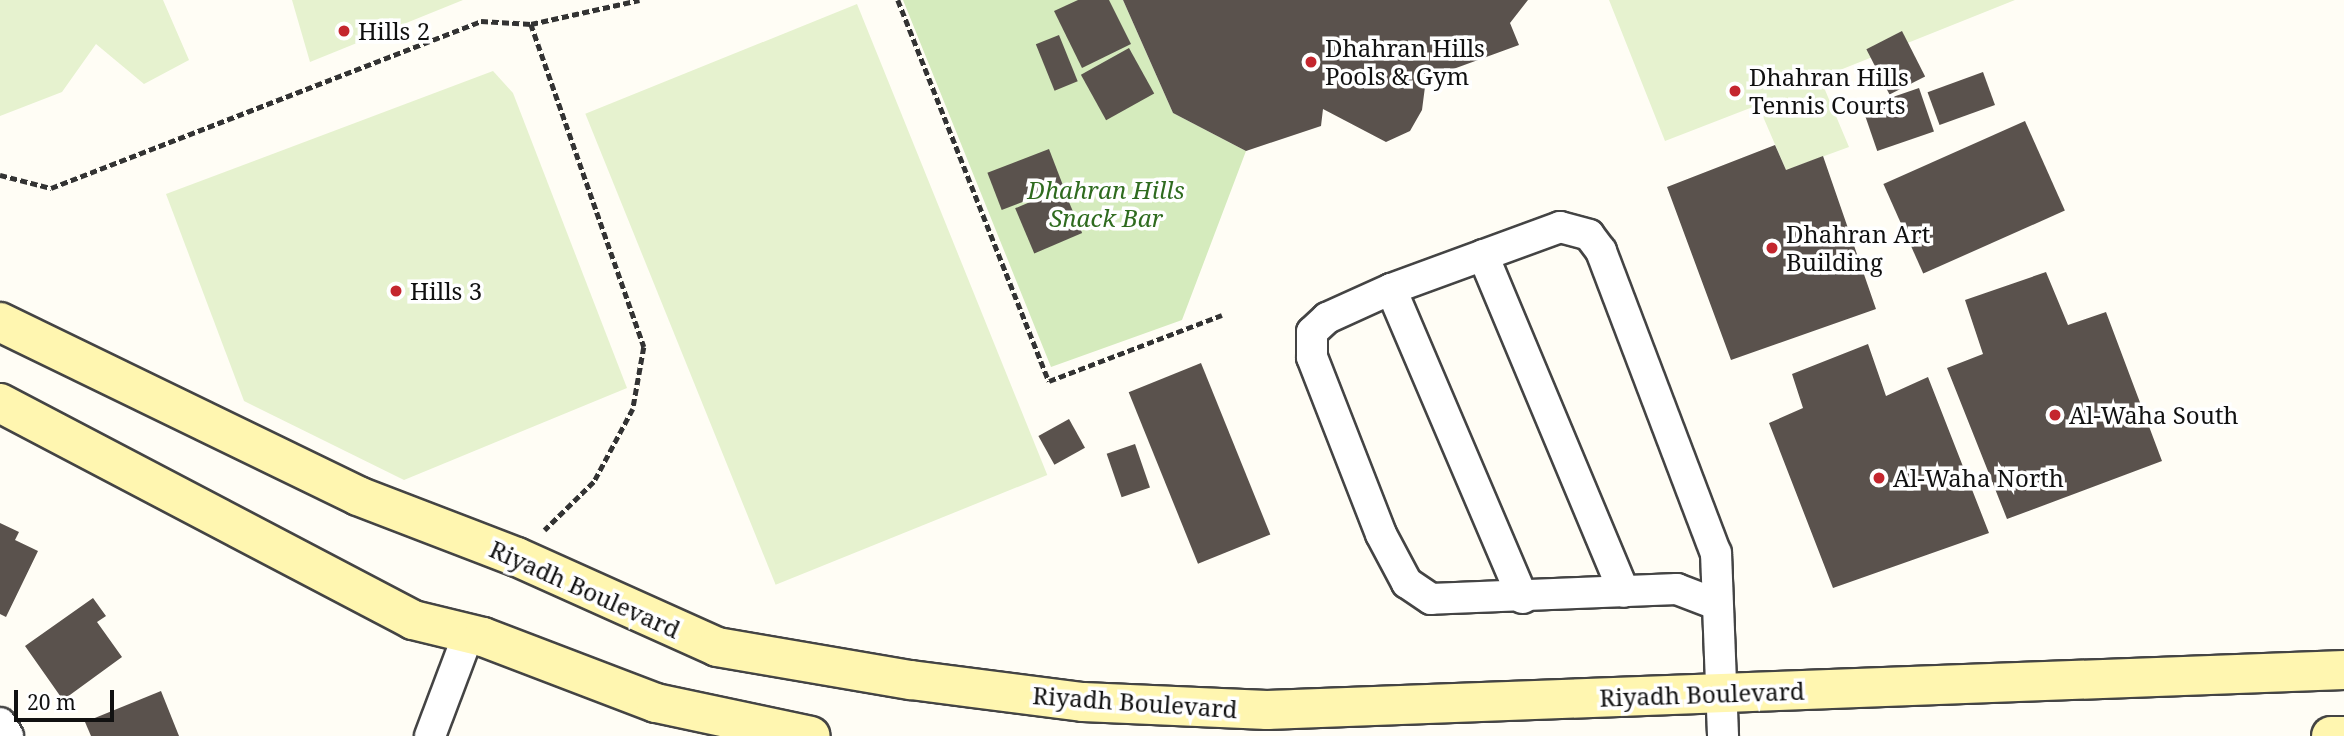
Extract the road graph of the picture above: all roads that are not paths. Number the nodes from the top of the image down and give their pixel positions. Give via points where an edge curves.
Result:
1 (1483, 255) junction
2 (1391, 289) junction
3 (0, 322) edge
4 (0, 403) edge
5 (1624, 592) junction
6 (1523, 598) junction
7 (1716, 604) junction
8 (469, 633) junction
9 (2344, 670) edge
10 (1721, 694) junction
11 (0, 723) edge
12 (8, 736) edge
13 (430, 736) edge
14 (811, 736) edge
15 (1723, 736) edge
16 (2332, 736) edge
17 (2344, 736) edge

1 - 2 street
1 - 5 street
1 - 7 street via 1560,227 1589,235 1601,251 1716,553
2 - 6 street
2 - 6 street via 1327,318 1312,332 1312,357 1381,534 1407,583 1431,599
3 - 10 main road, Riyadh Boulevard via 358,496 517,557 716,648 1083,702 1267,710
4 - 8 main road via 413,620
5 - 6 street
5 - 7 street via 1677,589
7 - 10 street
8 - 13 street
8 - 14 main road via 656,703
9 - 10 main road, Riyadh Boulevard
10 - 15 street
11 - 12 street
16 - 17 main road

